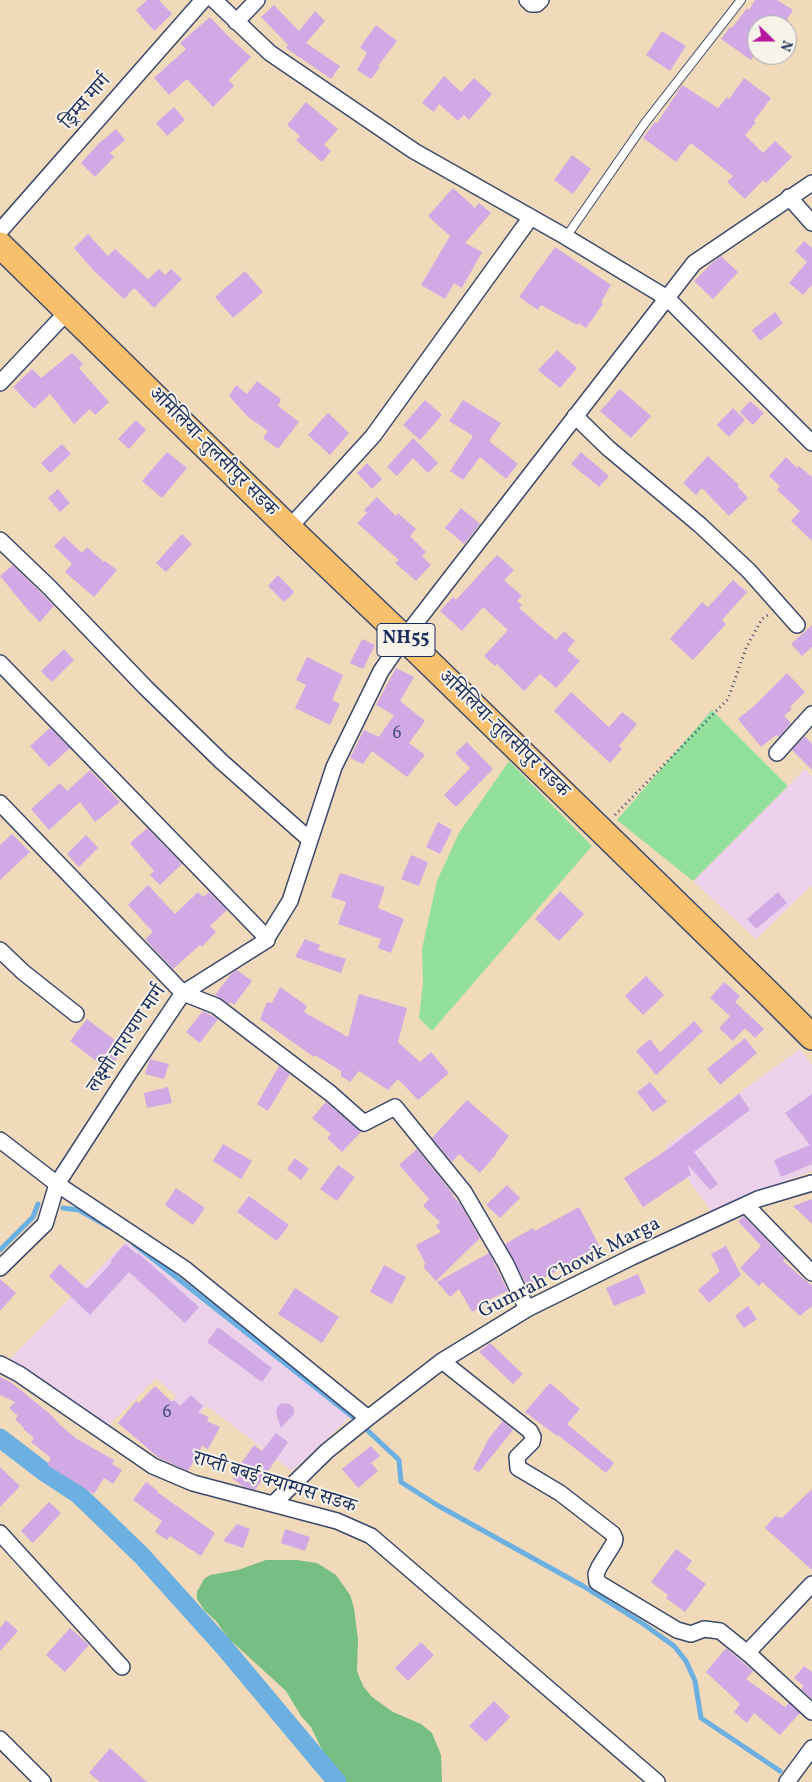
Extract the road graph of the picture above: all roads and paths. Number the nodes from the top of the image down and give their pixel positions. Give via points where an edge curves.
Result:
1 (203, 0) edge
2 (214, 0) edge
3 (257, 0) edge
4 (527, 0) edge
5 (541, 0) edge
6 (741, 0) edge
7 (236, 22) junction
8 (812, 183) edge
9 (789, 198) junction
10 (531, 217) junction
11 (812, 223) edge
12 (0, 232) edge
13 (566, 237) junction
14 (0, 245) edge
15 (667, 298) junction
16 (68, 311) junction
17 (0, 383) edge
18 (575, 416) junction
19 (812, 443) edge
20 (289, 528) junction
21 (0, 540) edge
22 (781, 606) junction
23 (797, 625) dead end
24 (404, 638) junction
25 (0, 663) edge
26 (812, 714) edge
27 (777, 753) dead end
28 (0, 803) edge
29 (600, 830) junction
30 (310, 840) junction
31 (267, 938) junction
32 (0, 950) edge
33 (183, 993) junction
34 (76, 1014) dead end
35 (812, 1037) edge
36 (0, 1140) edge
37 (812, 1183) edge
38 (57, 1184) junction
39 (746, 1205) junction
40 (0, 1268) edge
41 (812, 1274) edge
42 (526, 1309) junction
43 (442, 1361) junction
44 (0, 1364) edge
45 (368, 1418) junction
46 (274, 1503) junction
47 (0, 1533) edge
48 (812, 1584) edge
49 (747, 1653) junction
50 (122, 1667) dead end
51 (812, 1712) edge
52 (0, 1738) edge
53 (812, 1748) edge
54 (43, 1782) edge
55 (657, 1782) edge
56 (787, 1782) edge

1 - 12 street, ड्रिम्स मार्ग
2 - 7 street
3 - 7 street
4 - 5 street via 531,4
6 - 13 lane via 645,123
7 - 10 street via 270,53 414,151
8 - 9 street, लक्ष्मी नारायण मार्ग
9 - 11 street
9 - 15 street, लक्ष्मी नारायण मार्ग via 694,263
10 - 13 street
10 - 20 street via 373,436
13 - 15 street
14 - 16 main road, अमिलिया-तुलसीपुर सडक / NH55
15 - 18 street, लक्ष्मी नारायण मार्ग
15 - 19 street
16 - 17 street
16 - 20 main road, अमिलिया-तुलसीपुर सडक / NH55
18 - 22 street via 750,571
18 - 24 street, लक्ष्मी नारायण मार्ग
20 - 24 main road, अमिलिया-तुलसीपुर सडक / NH55
21 - 30 street via 215,756
22 - 23 street
22 - 29 path via 762,619 746,648 728,699
24 - 29 main road, अमिलिया-तुलसीपुर सडक / NH55
24 - 30 street, लक्ष्मी नारायण मार्ग via 381,671 334,767
25 - 31 street
26 - 27 street
28 - 33 street
29 - 35 main road, अमिलिया-तुलसीपुर सडक / NH55
30 - 31 street, लक्ष्मी नारायण मार्ग via 290,901
31 - 33 street, लक्ष्मी नारायण मार्ग
32 - 34 street via 22,972
33 - 38 street, लक्ष्मी नारायण मार्ग
33 - 42 street via 216,1006 330,1092 364,1123 395,1106 464,1192 506,1264
36 - 38 street
37 - 39 street, Gumrah Chowk Marga
38 - 40 street, लक्ष्मी नारायण मार्ग via 45,1224
38 - 45 street via 185,1269
39 - 41 street
39 - 42 street, Gumrah Chowk Marga
42 - 43 street, Gumrah Chowk Marga
43 - 45 street, Gumrah Chowk Marga
43 - 49 street via 530,1431 532,1442 517,1456 518,1468 560,1494 612,1534 614,1543 599,1567 597,1582 677,1630 691,1634 704,1629 720,1631
44 - 46 street, राप्ती बबई क्याम्पस सडक via 153,1466 193,1483
45 - 46 street, Gumrah Chowk Marga via 327,1451
46 - 55 street, राप्ती बबई क्याम्पस सडक via 337,1521 371,1536
47 - 50 street
48 - 49 street
49 - 51 street
52 - 54 street
53 - 56 street

